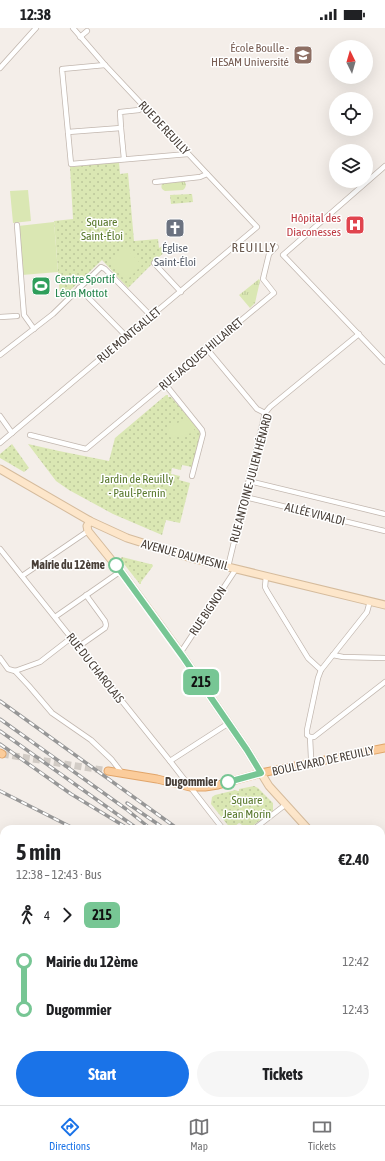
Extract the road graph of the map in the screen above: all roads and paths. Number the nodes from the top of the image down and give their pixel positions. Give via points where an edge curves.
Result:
1 (36, 28) edge
2 (73, 28) edge
3 (87, 31) dead end
4 (80, 37) junction
5 (106, 65) junction
6 (0, 68) edge
7 (144, 106) junction
8 (122, 128) junction
9 (68, 132) junction
10 (188, 154) junction
11 (124, 159) junction
12 (385, 166) edge
13 (207, 174) junction
14 (155, 182) dead end
15 (16, 225) dead end
16 (258, 227) joint
17 (276, 246) dead end
18 (154, 263) dead end
19 (79, 288) junction
20 (181, 292) junction
21 (17, 316) dead end
22 (151, 316) junction
23 (0, 317) edge
24 (34, 328) junction
25 (359, 334) junction
26 (127, 337) junction
27 (207, 349) junction
28 (0, 355) edge
29 (385, 362) edge
30 (165, 384) junction
31 (265, 413) junction
32 (0, 416) edge
33 (12, 433) junction
34 (30, 435) dead end
35 (0, 443) edge
36 (0, 468) edge
37 (192, 476) dead end
38 (249, 481) junction
39 (245, 497) junction
40 (385, 514) edge
41 (90, 521) junction
42 (88, 531) junction
43 (385, 531) edge
44 (0, 550) edge
45 (228, 567) junction
46 (236, 569) junction
47 (121, 572) junction
48 (22, 576) junction
49 (266, 576) junction
50 (86, 595) junction
51 (370, 601) junction
52 (385, 605) edge
53 (55, 617) junction
54 (71, 638) junction
55 (78, 647) junction
56 (179, 651) junction
57 (333, 655) junction
58 (0, 658) edge
59 (385, 658) edge
60 (0, 668) edge
61 (8, 669) junction
62 (321, 670) junction
63 (15, 671) junction
64 (385, 682) edge
65 (229, 723) junction
66 (309, 736) junction
67 (385, 748) edge
68 (311, 758) dead end
69 (170, 761) junction
70 (108, 771) tunnel mouth
71 (122, 773) junction
72 (261, 773) junction
73 (190, 787) junction
74 (285, 805) junction
75 (220, 825) edge
76 (259, 825) edge
77 (304, 825) edge

1 - 6 street
2 - 4 street, RUE DE REUILLY
3 - 4 street
4 - 5 street, RUE DE REUILLY
5 - 7 street, RUE DE REUILLY
5 - 9 street via 62,69
7 - 8 street via 139,110 120,112
7 - 10 street, RUE DE REUILLY
8 - 9 street
8 - 11 street
9 - 11 street via 71,164
10 - 11 street
10 - 13 street, RUE DE REUILLY
12 - 25 street via 283,255
13 - 14 street
13 - 16 street, RUE DE REUILLY
15 - 24 street via 24,316
16 - 20 street, RUE MONTGALLET
17 - 27 street, RUE JACQUES HILLAIRET via 269,254 262,279 274,294
18 - 20 street
19 - 22 street via 104,268
19 - 24 street via 53,314
19 - 26 street
20 - 22 street, RUE MONTGALLET
21 - 23 street
22 - 26 street, RUE MONTGALLET
24 - 28 street
25 - 29 street
25 - 31 street, RUE ANTOINE-JULIEN HÉNARD
26 - 33 street, RUE MONTGALLET
27 - 30 street, RUE JACQUES HILLAIRET
27 - 31 street via 257,409
30 - 34 street, RUE JACQUES HILLAIRET via 86,449
30 - 37 street via 202,430
31 - 38 street, RUE ANTOINE-JULIEN HÉNARD
32 - 33 street
33 - 35 street, RUE MONTGALLET
36 - 41 main road, AVENUE DAUMESNIL
38 - 39 street, RUE ANTOINE-JULIEN HÉNARD
38 - 40 street, ALLÉE VIVALDI
39 - 43 street, ALLÉE VIVALDI
39 - 45 street, RUE ANTOINE-JULIEN HÉNARD
41 - 42 main road
41 - 45 main road, AVENUE DAUMESNIL via 128,538 172,553
42 - 47 main road
42 - 48 street
44 - 48 street, RUE DU CHAROLAIS
45 - 46 main road, AVENUE DAUMESNIL
46 - 49 main road, AVENUE DAUMESNIL
46 - 56 street, RUE BIGNON via 183,649
47 - 50 street
47 - 56 main road
48 - 53 street, RUE DU CHAROLAIS
49 - 51 main road, AVENUE DAUMESNIL
49 - 62 street via 266,592 308,658
50 - 53 street
50 - 55 street via 106,626
51 - 52 main road, AVENUE DAUMESNIL
51 - 57 street via 367,612
53 - 54 street, RUE DU CHAROLAIS
54 - 55 street, RUE DU CHAROLAIS
54 - 63 street via 40,662
55 - 69 street, RUE DU CHAROLAIS
56 - 65 main road
57 - 59 street
57 - 62 street
58 - 61 street
60 - 61 street
61 - 63 street
62 - 66 street via 307,730
63 - 71 street via 52,713 91,740
64 - 66 street via 314,737
65 - 69 street
65 - 72 main road
66 - 68 street
67 - 72 main road, BOULEVARD DE REUILLY
69 - 73 street, RUE DU CHAROLAIS
70 - 71 main road, BOULEVARD DE REUILLY
71 - 73 main road, BOULEVARD DE REUILLY
72 - 73 main road, BOULEVARD DE REUILLY via 218,785
72 - 74 main road
73 - 75 street, RUE DU CHAROLAIS
74 - 76 street
74 - 77 main road

